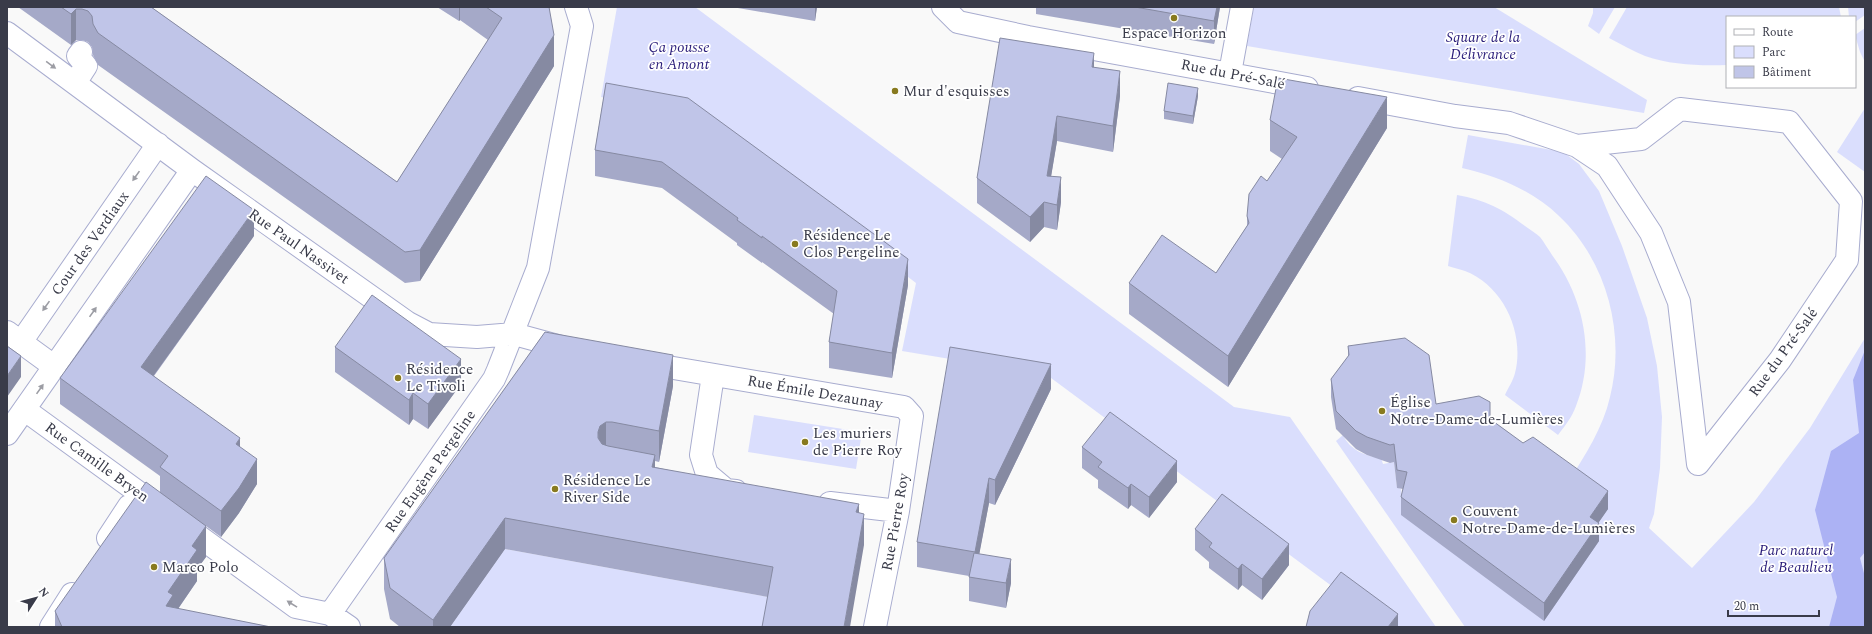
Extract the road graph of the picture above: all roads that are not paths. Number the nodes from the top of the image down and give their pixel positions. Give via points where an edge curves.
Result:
1 (576, 7) edge
2 (943, 7) edge
3 (1242, 7) edge
4 (7, 34) edge
5 (81, 52) dead end
6 (1230, 73) junction
7 (75, 83) junction
8 (158, 144) junction
9 (1577, 146) junction
10 (192, 170) junction
11 (514, 334) junction
12 (14, 337) edge
13 (592, 353) edge
14 (622, 359) edge
15 (55, 367) junction
16 (713, 375) junction
17 (25, 410) junction
18 (912, 416) joint
19 (7, 434) edge
20 (706, 474) junction
21 (685, 476) edge
22 (758, 494) edge
23 (814, 500) edge
24 (129, 506) edge
25 (898, 511) junction
26 (96, 557) edge
27 (84, 576) edge
28 (330, 614) junction
29 (50, 627) edge
30 (349, 627) edge
31 (875, 627) edge

1 - 11 street, Rue Eugène Pergeline via 582,26 538,268
2 - 6 street, Rue du Pré-Salé via 958,22
3 - 6 street
4 -> 7 street, Rue Paul Nassivet
5 - 7 street via 78,56 86,66
6 - 9 street, Rue du Pré-Salé via 1456,116 1509,123
7 - 8 street, Rue Paul Nassivet
8 - 10 street, Rue Paul Nassivet
8 -> 12 street, Cour des Verdiaux
9 - 9 street, Rue du Pré-Salé via 1641,139 1680,109 1789,122 1851,202 1847,260 1780,360 1698,464 1679,302 1651,233 1607,166
10 - 11 street, Rue Paul Nassivet via 408,323 429,334 477,337
15 -> 10 street
11 - 13 street
11 - 28 street, Rue Eugène Pergeline via 494,379
12 - 15 street
14 - 16 street, Rue Émile Dezaunay
17 -> 15 street
16 - 18 street, Rue Émile Dezaunay via 904,407
16 - 20 street via 701,455
17 - 19 street
28 -> 17 street, Rue Camille Bryen via 296,607
18 - 25 street, Rue Pierre Roy
20 - 21 street
20 - 22 street via 726,490
23 - 25 street
24 - 26 street
25 - 31 street, Rue Pierre Roy
27 - 29 street
28 - 30 street, Rue Camille Bryen

